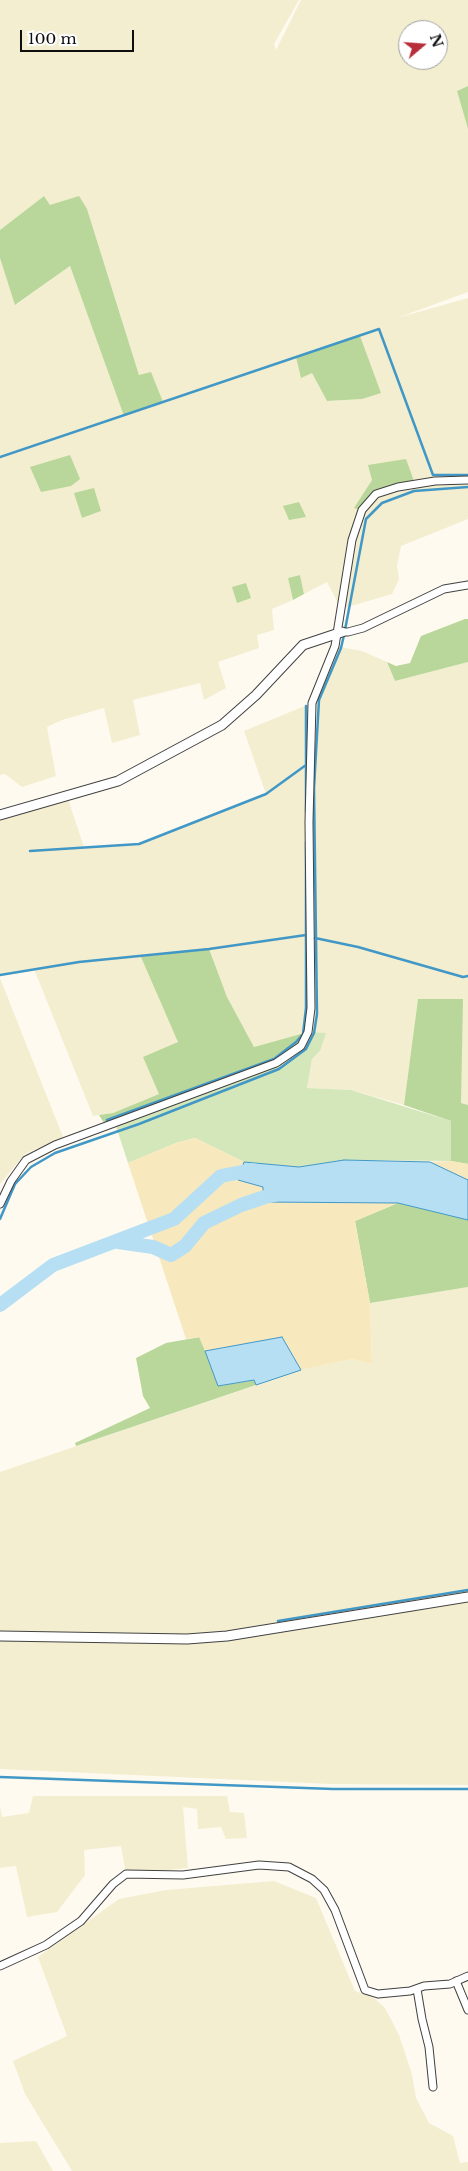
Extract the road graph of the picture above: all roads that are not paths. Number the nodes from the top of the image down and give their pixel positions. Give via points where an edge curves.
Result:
1 (468, 480) edge
2 (468, 585) edge
3 (342, 632) junction
4 (0, 815) edge
5 (0, 1204) edge
6 (468, 1597) edge
7 (0, 1636) edge
8 (0, 1966) edge
9 (468, 1976) edge
10 (456, 1981) junction
11 (417, 1989) junction
12 (468, 2010) edge
13 (432, 2087) dead end

1 - 3 street via 398,487 376,494 362,510 352,540
2 - 3 street via 444,589 363,628
3 - 4 street via 303,645 256,695 222,725 118,781
3 - 5 street via 312,703 309,822 311,1008 308,1032 301,1046 276,1063 55,1145 26,1160
6 - 7 street via 187,1639
8 - 11 street via 46,1945 81,1921 126,1874 183,1875 259,1865 289,1868 312,1879 324,1890 335,1910 365,1990 378,1994
9 - 10 street
10 - 11 street
10 - 12 street
11 - 13 street via 429,2047

